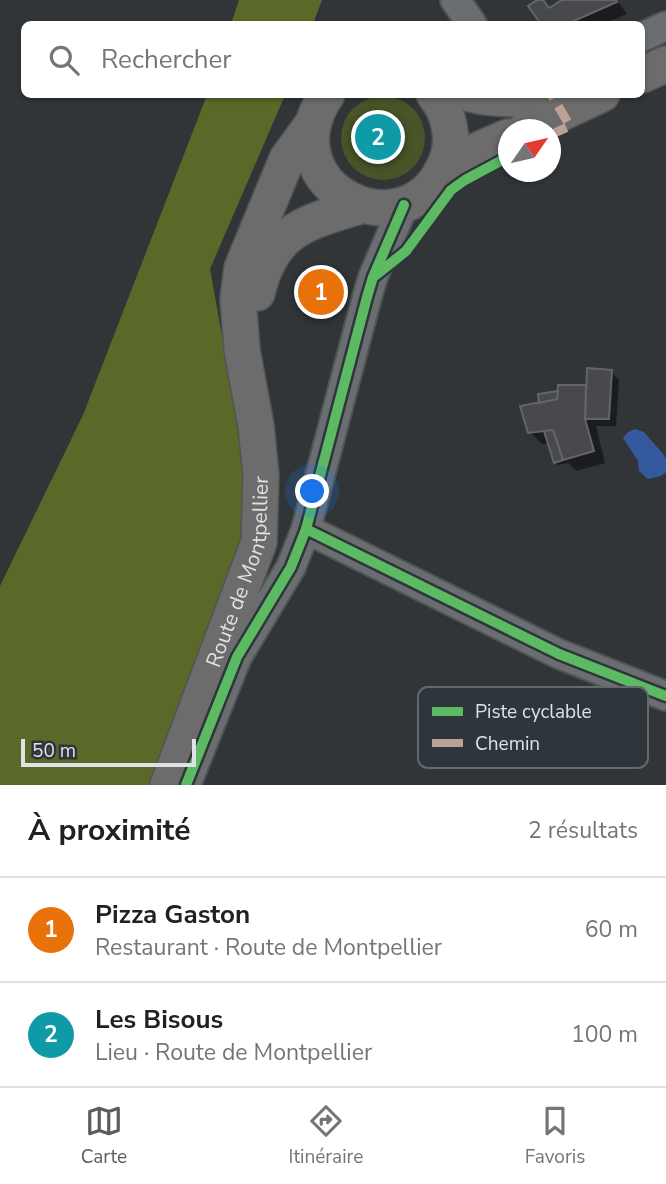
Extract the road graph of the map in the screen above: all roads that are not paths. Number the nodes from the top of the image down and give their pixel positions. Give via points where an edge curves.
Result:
1 (455, 0) edge
2 (470, 21) edge
3 (666, 26) edge
4 (645, 36) edge
5 (666, 63) edge
6 (645, 72) edge
7 (324, 98) edge
8 (436, 98) edge
9 (507, 98) edge
10 (526, 98) edge
11 (593, 98) edge
12 (549, 119) edge
13 (311, 126) junction
14 (498, 142) edge
15 (442, 172) junction
16 (404, 205) junction
17 (360, 206) junction
18 (242, 350) junction
19 (306, 529) junction
20 (643, 687) edge
21 (648, 689) edge
22 (666, 696) edge
23 (168, 785) edge
24 (186, 785) edge

1 - 2 street
3 - 4 street
5 - 6 main road
7 - 13 main road, Route de Montpellier
8 - 15 main road via 450,133
9 - 10 main road
11 - 12 main road
13 - 17 main road via 310,146 326,183
13 - 18 main road, Route de Montpellier via 287,159 242,268 238,299
14 - 15 main road
15 - 16 main road via 429,190
16 - 17 main road, Route de Montpellier
16 - 19 street via 370,287
17 - 18 main road, Route de Montpellier via 307,223 284,238 263,267
18 - 23 main road, Route de Montpellier via 261,475 259,542
19 - 20 street via 558,654
19 - 24 street via 291,567 237,657
21 - 22 street

